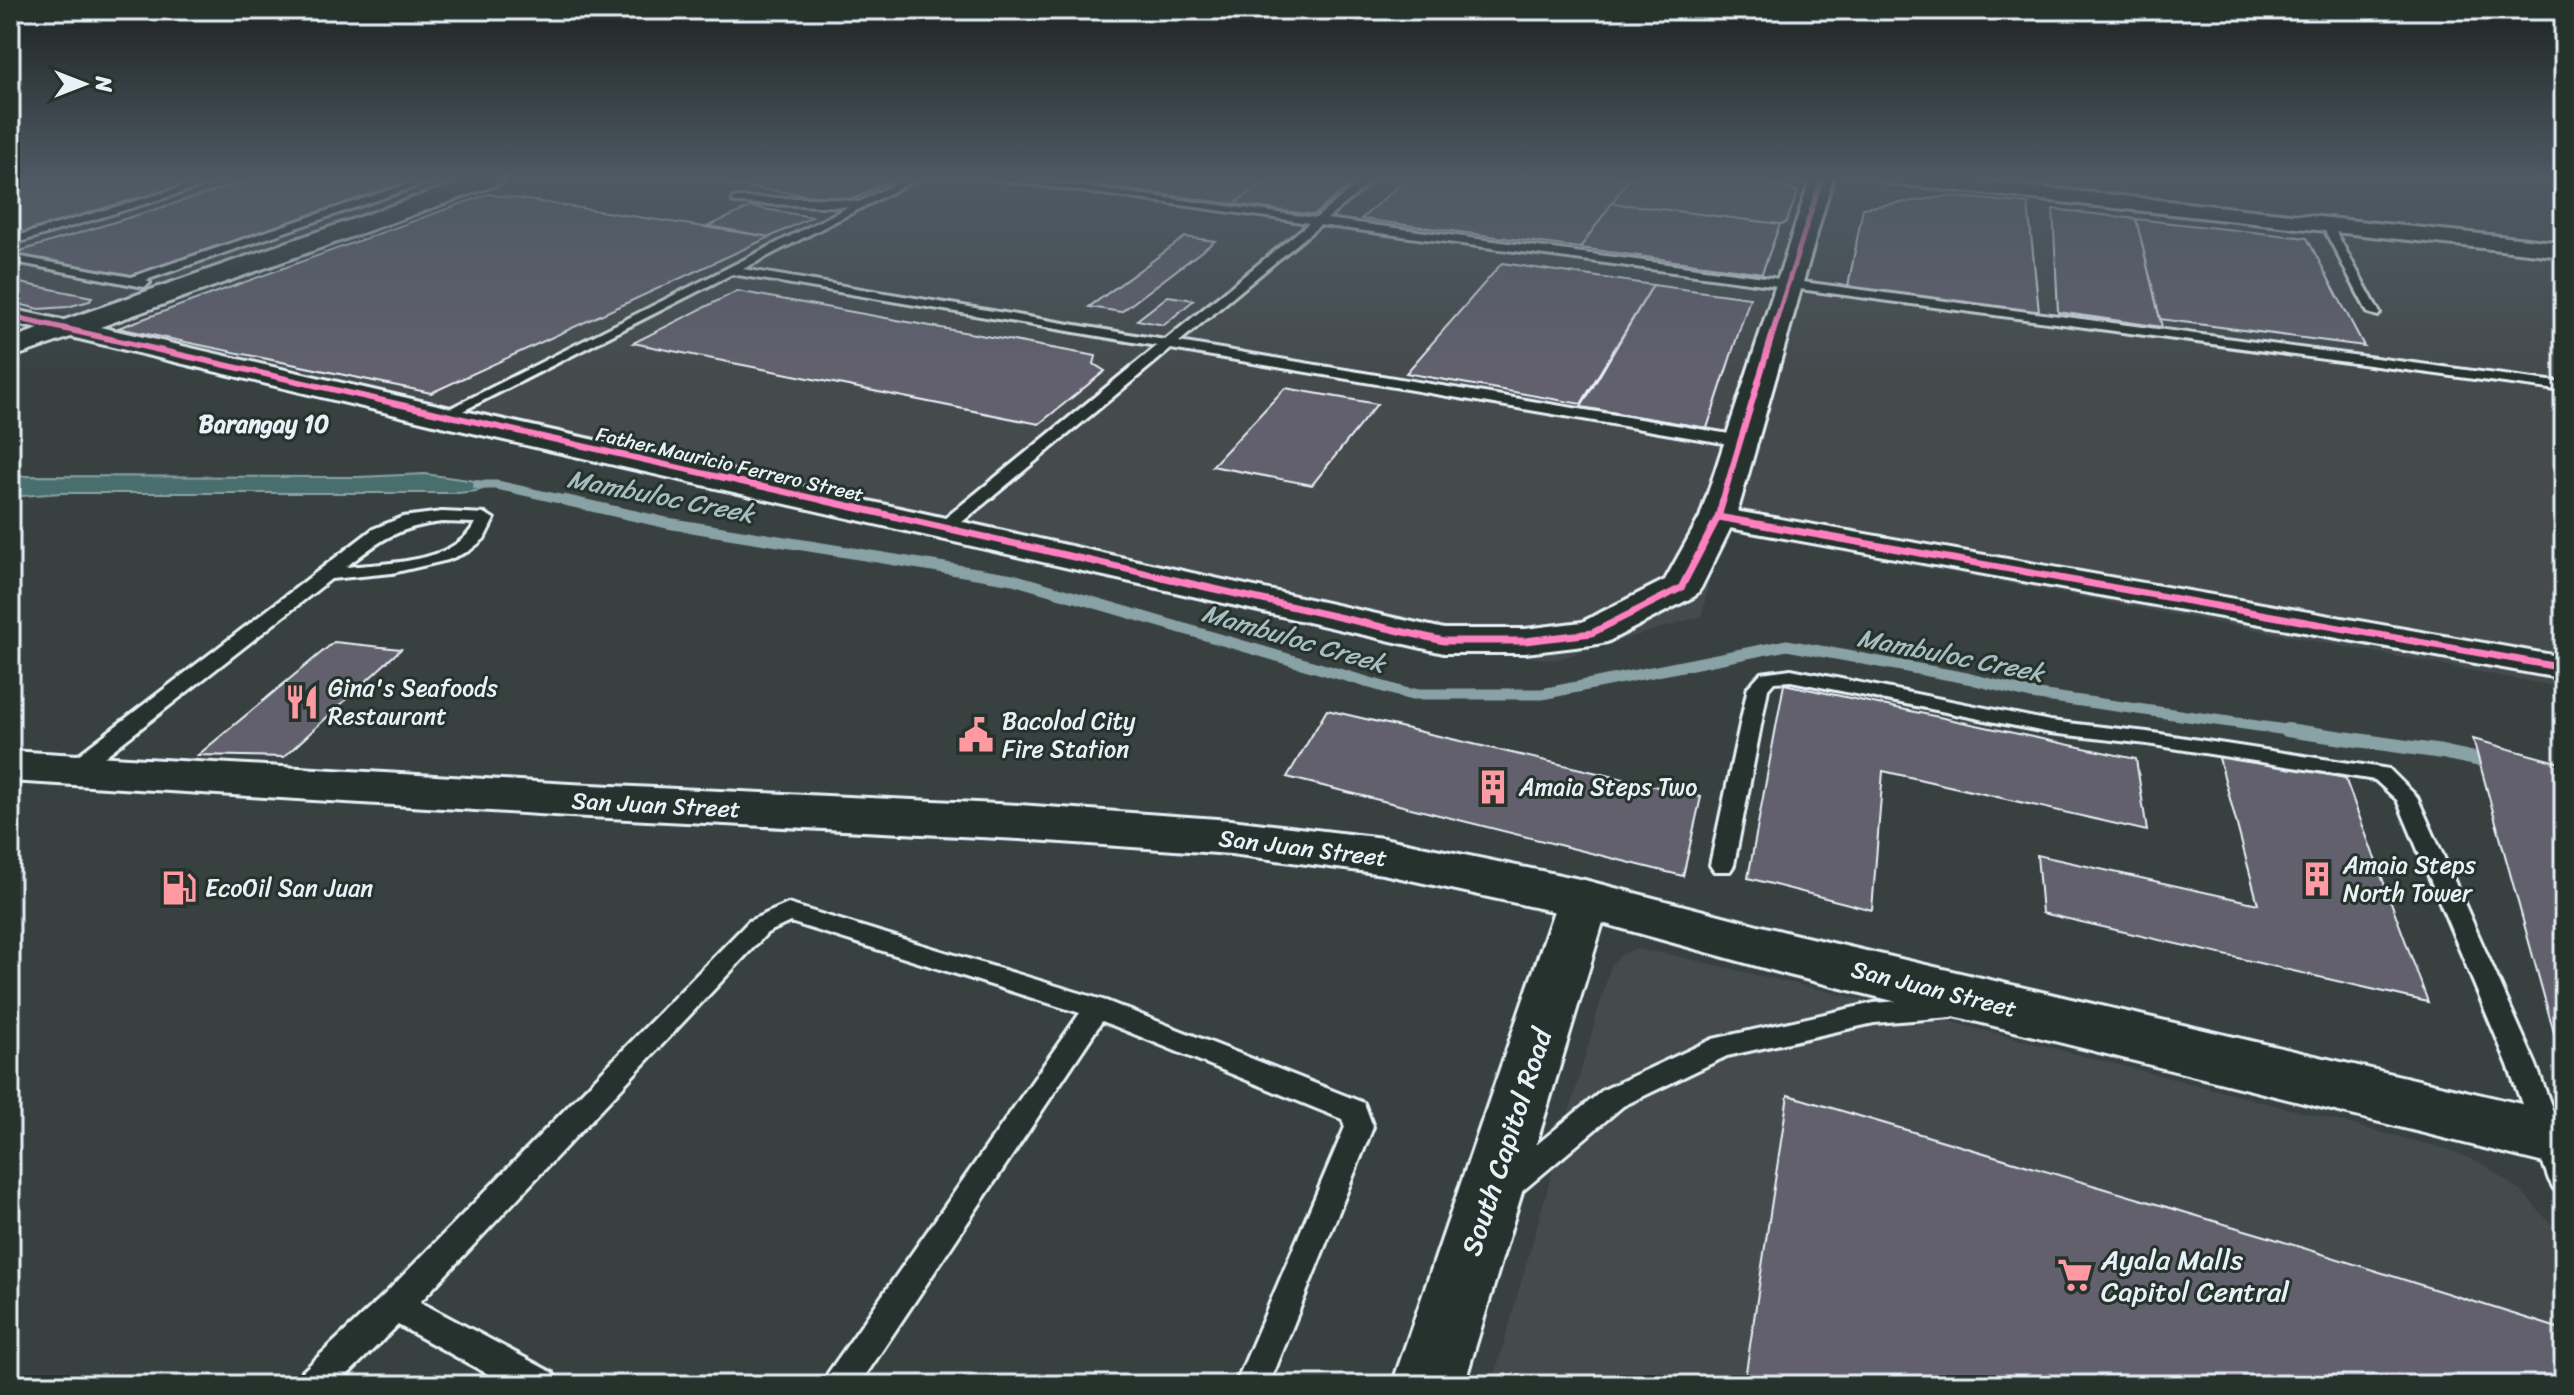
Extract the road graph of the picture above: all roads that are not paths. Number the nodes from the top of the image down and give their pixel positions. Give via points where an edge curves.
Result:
1 (246, 242) edge
2 (312, 242) edge
3 (784, 242) edge
4 (1292, 242) edge
5 (1475, 242) edge
6 (1801, 242) edge
7 (2336, 242) edge
8 (2489, 242) edge
9 (2564, 250) edge
10 (10, 258) edge
11 (728, 270) junction
12 (131, 281) junction
13 (1787, 284) junction
14 (177, 290) junction
15 (2374, 313) dead end
16 (10, 316) edge
17 (68, 328) junction
18 (1168, 344) junction
19 (10, 349) edge
20 (2564, 387) edge
21 (442, 416) junction
22 (1741, 441) junction
23 (1718, 517) junction
24 (944, 528) junction
25 (326, 574) junction
26 (2564, 668) edge
27 (10, 766) edge
28 (73, 770) junction
29 (1722, 865) dead end
30 (1584, 899) junction
31 (1995, 1004) junction
32 (1097, 1008) junction
33 (2558, 1152) edge
34 (1486, 1205) junction
35 (395, 1306) junction
36 (313, 1385) edge
37 (541, 1385) edge
38 (840, 1385) edge
39 (1252, 1385) edge
40 (1428, 1385) edge

1 - 12 lane
2 - 14 street
3 - 11 lane
4 - 18 lane
5 - 13 lane
6 - 13 street, Father Mauricio Ferrero Street
7 - 15 lane
8 - 9 street
10 - 12 lane
11 - 18 lane
11 - 21 lane
12 - 14 lane
13 - 20 lane
13 - 22 street, Father Mauricio Ferrero Street
14 - 17 street
16 - 17 street, Father Mauricio Ferrero Street
17 - 19 street
17 - 21 street, Father Mauricio Ferrero Street
18 - 22 lane
18 - 24 lane
21 - 24 street, Father Mauricio Ferrero Street
22 - 23 street, Father Mauricio Ferrero Street
23 - 24 street, Father Mauricio Ferrero Street via 1681,588 1592,633 1525,641 1444,641
23 - 26 street
25 - 25 lane via 388,528 442,517 486,519 473,544 440,557
25 - 28 lane
27 - 28 street, San Juan Street
28 - 30 street, San Juan Street via 1231,837 1383,856
29 - 33 lane via 1758,687 1768,677 1791,675 2050,727 2381,774 2406,797
30 - 31 street, San Juan Street
30 - 34 street, South Capitol Road
31 - 33 street, San Juan Street
31 - 34 lane via 1874,1013 1722,1047 1613,1098
32 - 35 lane via 788,913 758,927
32 - 38 lane
32 - 39 lane via 1354,1111 1359,1127
34 - 40 street, South Capitol Road
35 - 36 lane
35 - 37 lane

